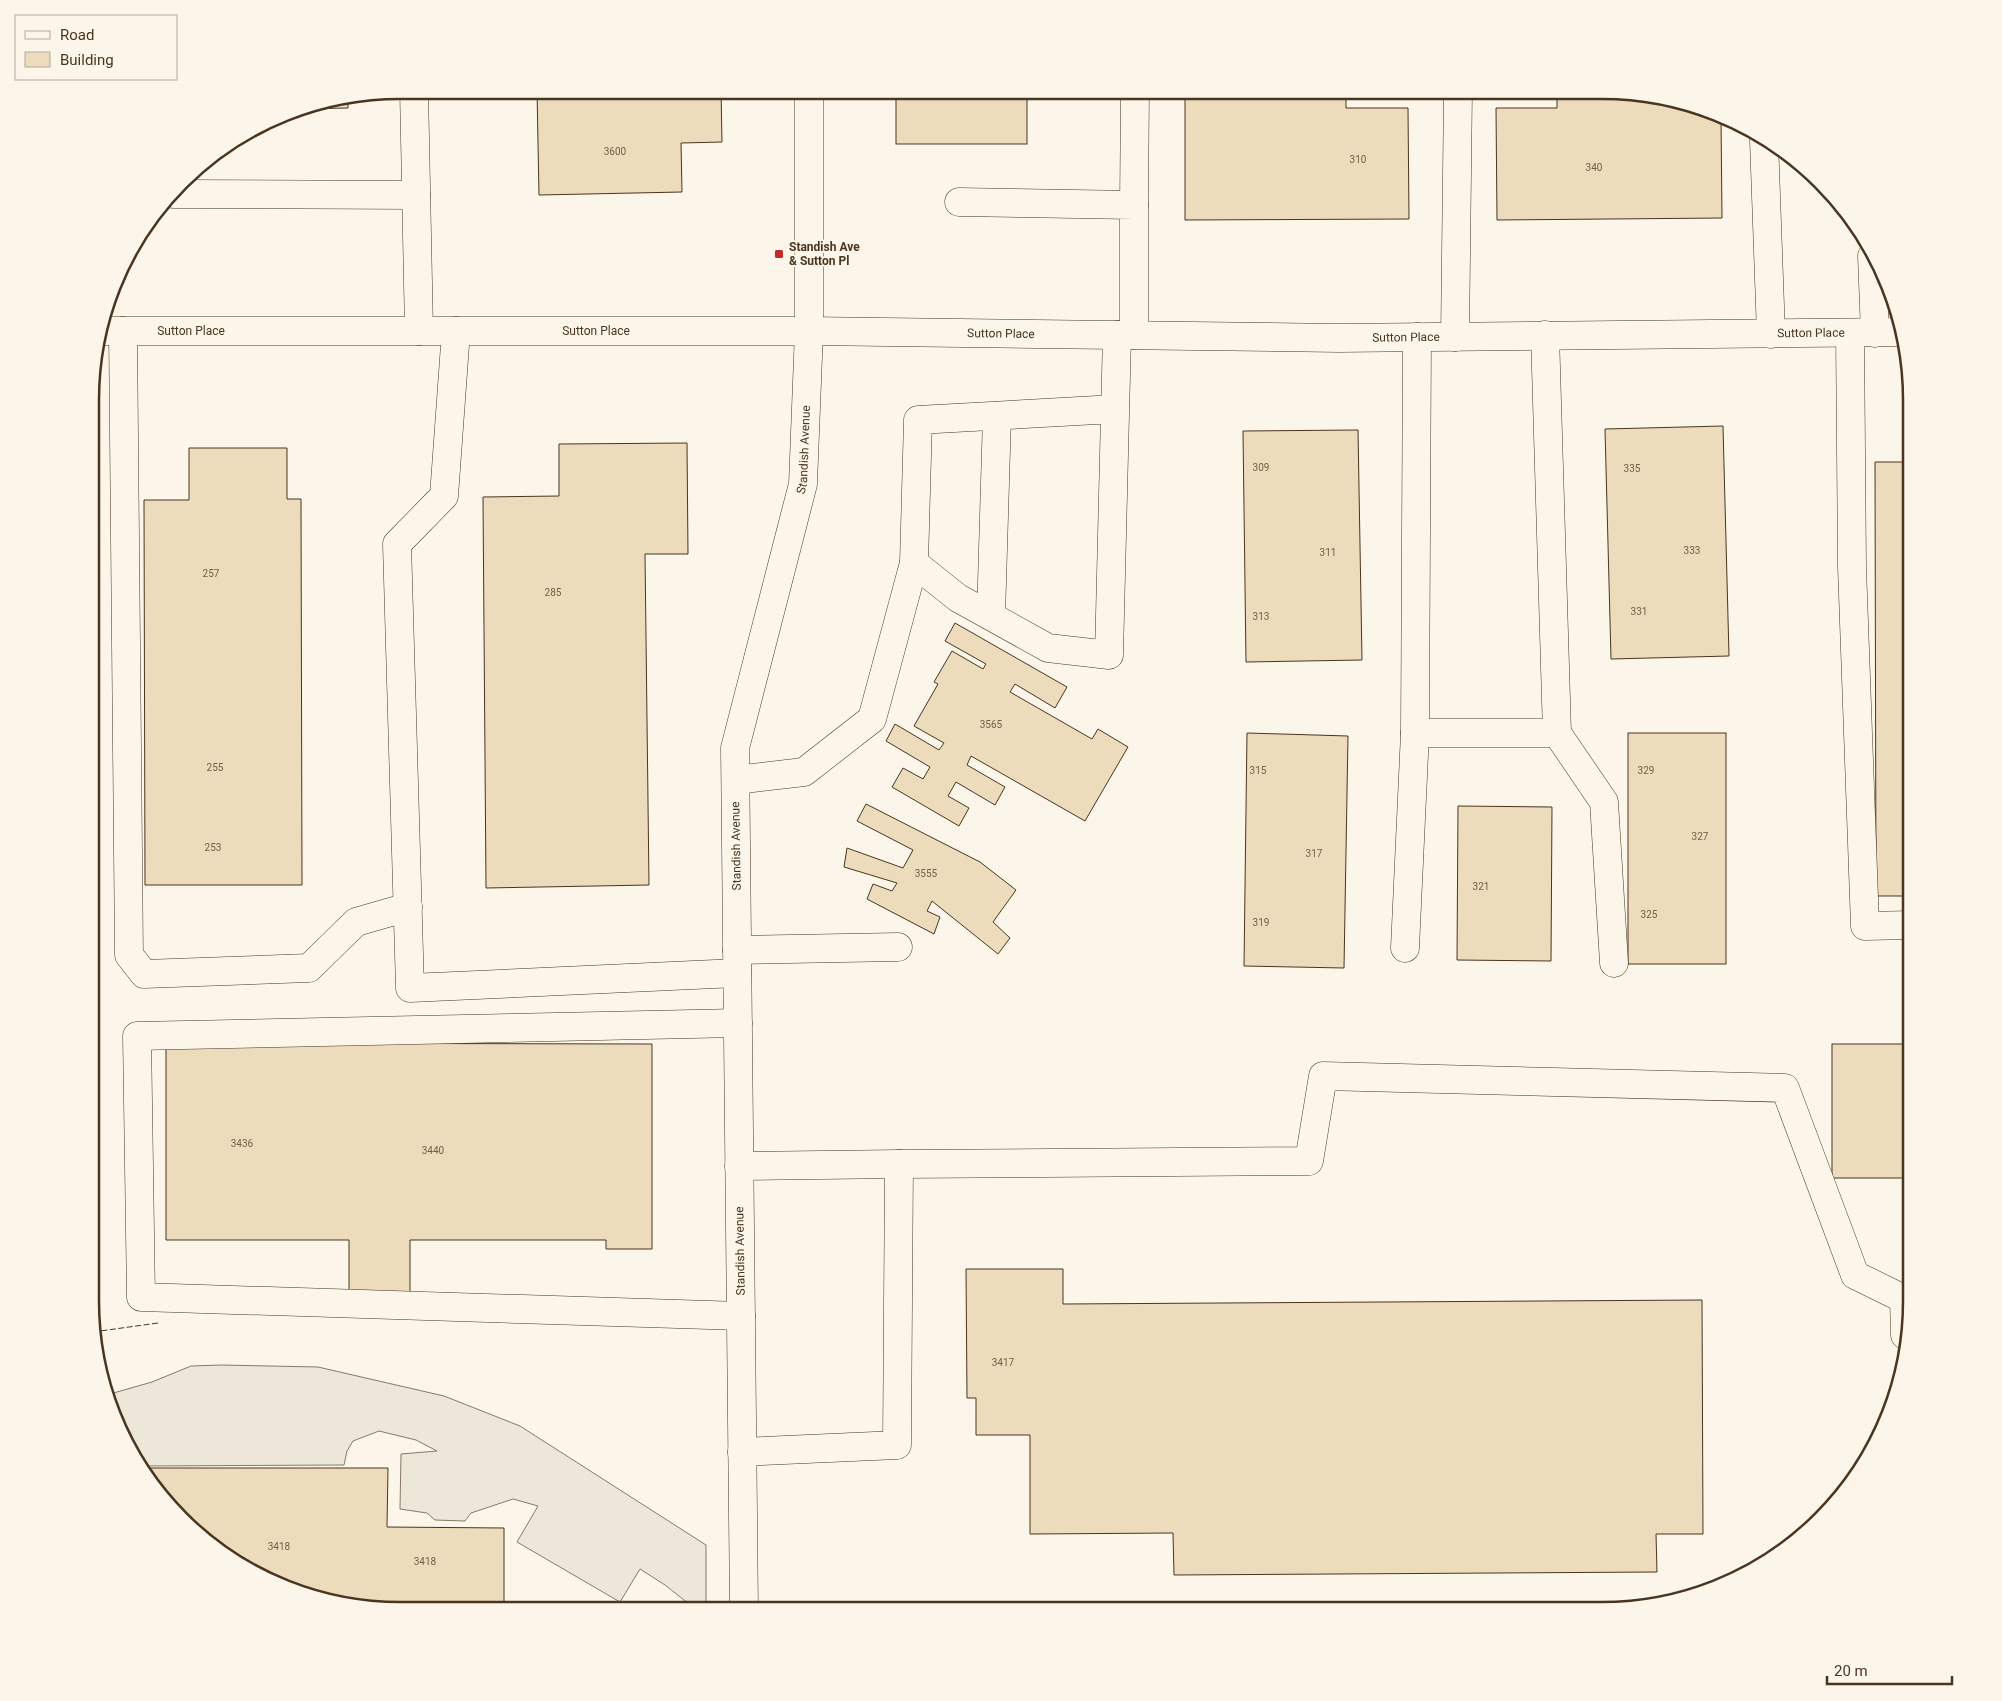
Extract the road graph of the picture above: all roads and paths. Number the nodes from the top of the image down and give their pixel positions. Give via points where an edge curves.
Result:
1 (414, 99) edge
2 (808, 99) edge
3 (1135, 99) edge
4 (1458, 99) edge
5 (1764, 146) edge
6 (180, 194) edge
7 (416, 195) junction
8 (959, 202) dead end
9 (1134, 205) junction
10 (1872, 267) edge
11 (113, 331) edge
12 (419, 331) junction
13 (456, 331) junction
14 (808, 331) junction
15 (1875, 333) edge
16 (1771, 334) junction
17 (1126, 335) junction
18 (1545, 335) junction
19 (1417, 337) junction
20 (1455, 337) junction
21 (1115, 409) junction
22 (997, 416) junction
23 (914, 563) junction
24 (991, 616) junction
25 (1415, 733) junction
26 (1557, 733) junction
27 (736, 780) junction
28 (408, 907) junction
29 (1903, 925) edge
30 (898, 947) dead end
31 (1405, 948) dead end
32 (737, 962) junction
33 (1614, 963) dead end
34 (738, 1023) junction
35 (899, 1164) junction
36 (739, 1166) junction
37 (1903, 1299) edge
38 (741, 1316) junction
39 (742, 1452) junction
40 (744, 1602) edge

1 - 7 street
2 - 14 street, Standish Avenue
3 - 9 street
4 - 20 street
5 - 16 street
6 - 7 street
7 - 12 street
8 - 9 street
9 - 17 street
10 - 15 street
11 - 12 street, Sutton Place
11 - 28 street via 129,955 144,974 309,968 356,922
12 - 13 street, Sutton Place
13 - 14 street, Sutton Place
13 - 28 street via 444,496 397,544
14 - 17 street, Sutton Place
14 - 27 street, Standish Avenue via 803,484 735,748
15 - 16 street, Sutton Place
15 - 29 street via 1852,567 1865,926
16 - 18 street, Sutton Place
17 - 19 street, Sutton Place
17 - 21 street
18 - 20 street, Sutton Place
18 - 26 street
19 - 20 street, Sutton Place
19 - 25 street
21 - 22 street
21 - 24 street via 1109,655 1048,648
22 - 23 street via 918,420
22 - 24 street
23 - 24 street via 958,598
23 - 27 street via 872,719 804,772
25 - 26 street
25 - 31 street
26 - 33 street via 1604,802
27 - 32 street, Standish Avenue
28 - 32 street via 410,988
30 - 32 street
32 - 34 street, Standish Avenue
34 - 36 street, Standish Avenue
34 - 38 street via 137,1036 141,1297
35 - 36 street
35 - 37 street via 1310,1161 1323,1076 1785,1088 1855,1275
35 - 39 street via 897,1445
36 - 38 street, Standish Avenue
38 - 39 street, Standish Avenue
39 - 40 street, Standish Avenue

